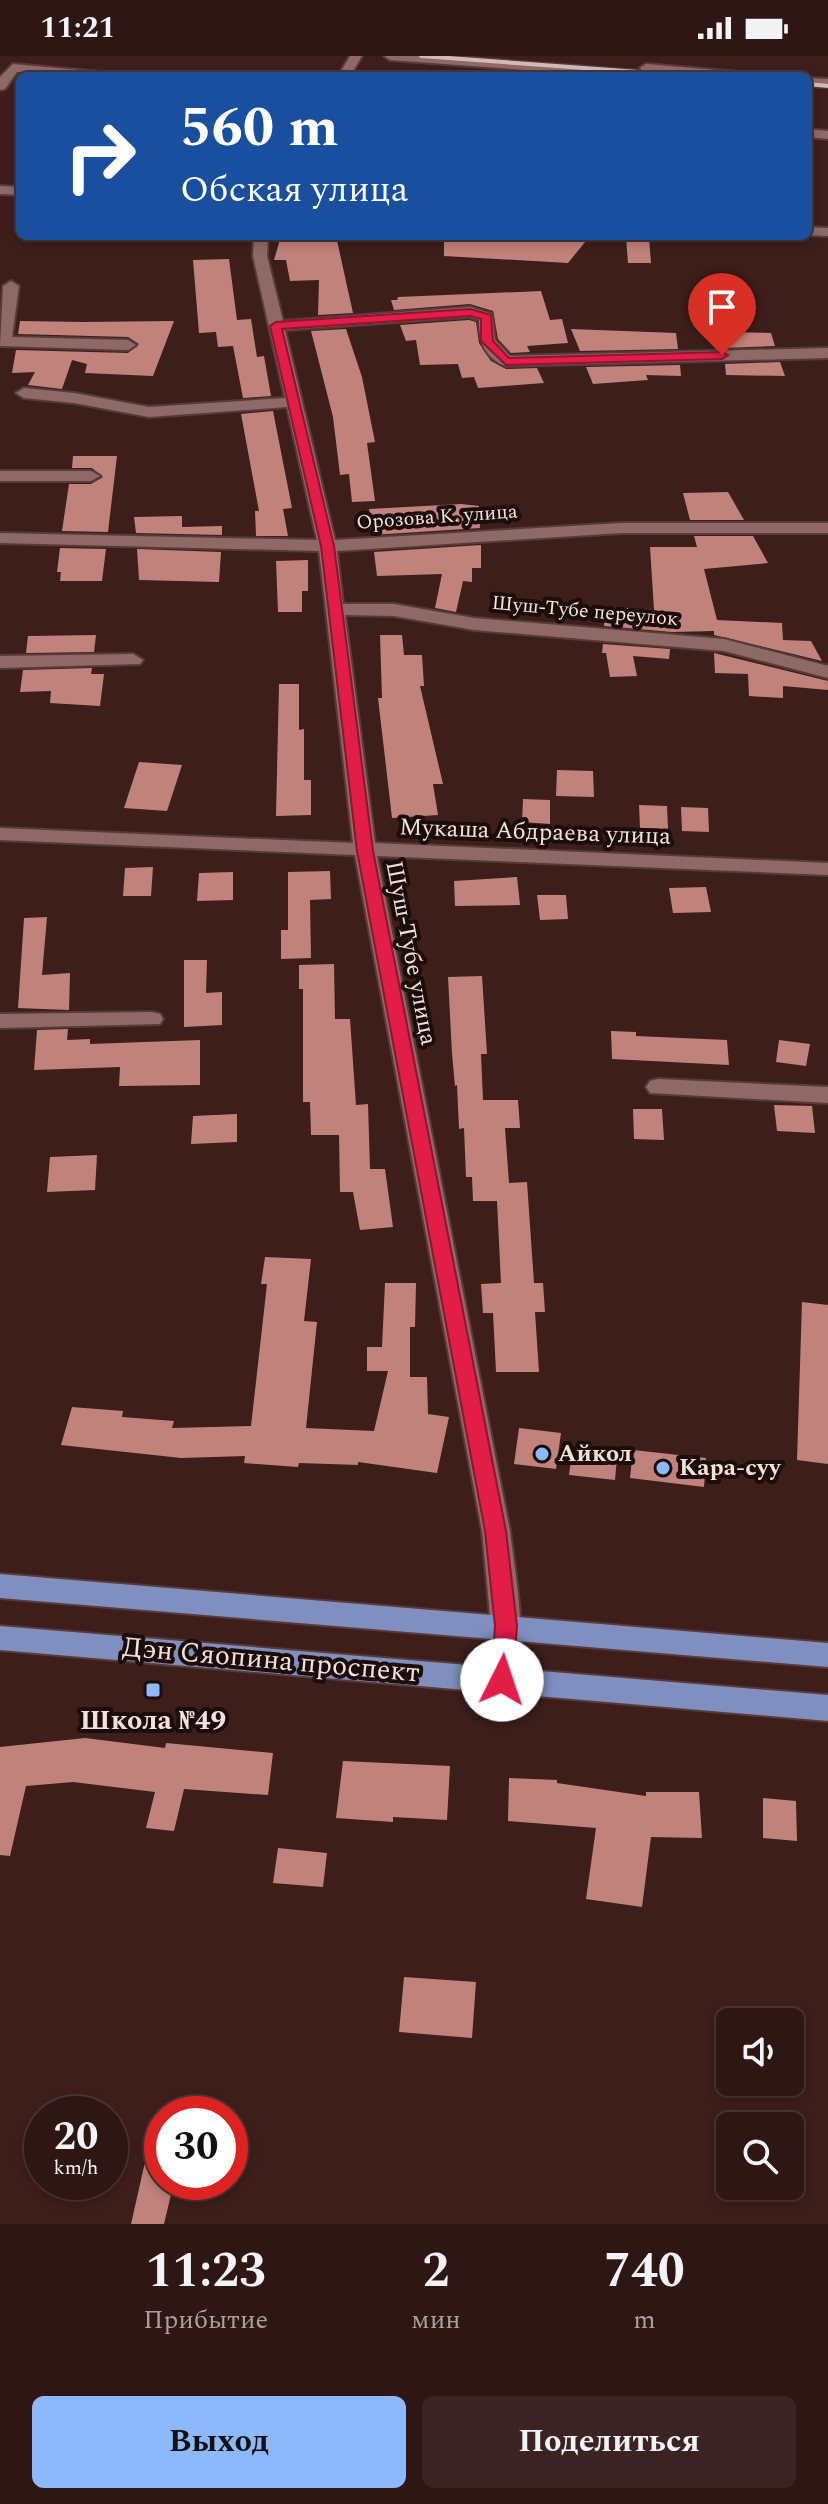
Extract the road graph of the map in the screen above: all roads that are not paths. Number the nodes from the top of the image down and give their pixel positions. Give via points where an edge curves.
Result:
1 (390, 56) edge
2 (497, 56) edge
3 (58, 72) edge
4 (606, 72) edge
5 (691, 72) edge
6 (0, 86) edge
7 (261, 240) edge
8 (11, 286) dead end
9 (276, 326) junction
10 (2, 342) edge
11 (128, 345) dead end
12 (828, 353) edge
13 (24, 393) dead end
14 (294, 402) junction
15 (0, 476) edge
16 (91, 476) dead end
17 (828, 528) edge
18 (0, 538) edge
19 (327, 546) junction
20 (335, 609) junction
21 (133, 660) dead end
22 (0, 662) edge
23 (828, 672) edge
24 (0, 834) edge
25 (365, 851) junction
26 (828, 869) edge
27 (152, 1019) dead end
28 (0, 1021) edge
29 (658, 1087) dead end
30 (828, 1095) edge
31 (0, 1586) edge
32 (506, 1626) junction
33 (0, 1638) edge
34 (828, 1655) edge
35 (502, 1680) junction
36 (828, 1708) edge

1 - 4 street
2 - 5 street
3 - 6 street via 13,68
7 - 9 street, Шуш-Тубе улица
8 - 10 street
9 - 12 street via 470,312 487,317 487,341 506,361
9 - 14 street, Шуш-Тубе улица
10 - 11 street
13 - 14 street via 149,412
14 - 19 street, Шуш-Тубе улица
15 - 16 street
17 - 19 street, Орозова К. улица via 622,528
18 - 19 street, Орозова К. улица
19 - 20 street, Шуш-Тубе улица
20 - 23 street, Шуш-Тубе переулок via 394,610 474,624 724,645
20 - 25 street, Шуш-Тубе улица
21 - 22 street
24 - 25 street, Мукаша Абдраева улица
25 - 26 street, Мукаша Абдраева улица
25 - 32 street, Шуш-Тубе улица via 496,1531
27 - 28 street
29 - 30 street
31 - 32 main road, Дэн Сяопина проспект
32 - 34 main road, Дэн Сяопина проспект
32 - 35 street, Шуш-Тубе улица
33 - 35 main road, Дэн Сяопина проспект
35 - 36 main road, Дэн Сяопина проспект

